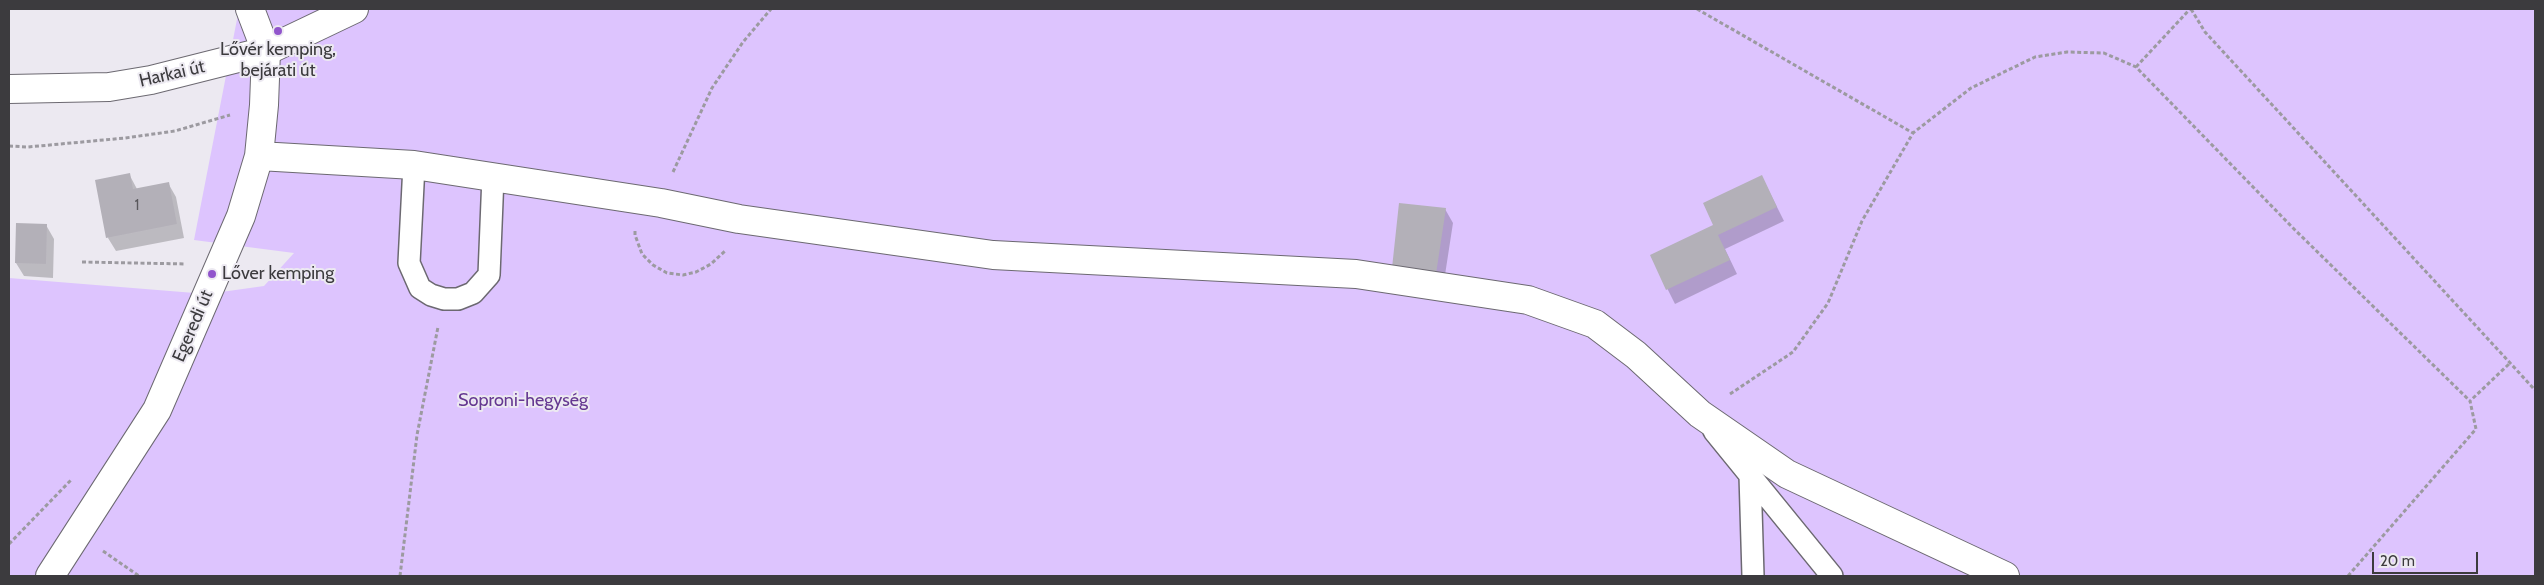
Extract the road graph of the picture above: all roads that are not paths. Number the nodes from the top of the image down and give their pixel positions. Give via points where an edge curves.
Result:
1 (250, 9) edge
2 (354, 9) edge
3 (266, 51) junction
4 (9, 89) edge
5 (258, 156) junction
6 (414, 165) junction
7 (493, 176) junction
8 (1700, 414) junction
9 (1750, 475) junction
10 (1993, 574) edge
11 (50, 576) edge
12 (1753, 576) edge
13 (1832, 576) edge

1 - 3 street
2 - 3 street, Harkai út
3 - 4 street, Harkai út via 151,80 108,87
3 - 5 street, Egeredi út
5 - 6 street
5 - 11 street, Egeredi út via 241,216 157,410
6 - 7 street
6 - 7 lane via 409,263 420,288 444,299 458,299 473,293 489,275
7 - 8 street via 739,219 993,255 1356,274 1528,300 1595,324 1636,355
8 - 9 lane
8 - 10 street via 1787,474
9 - 12 lane
9 - 13 lane

